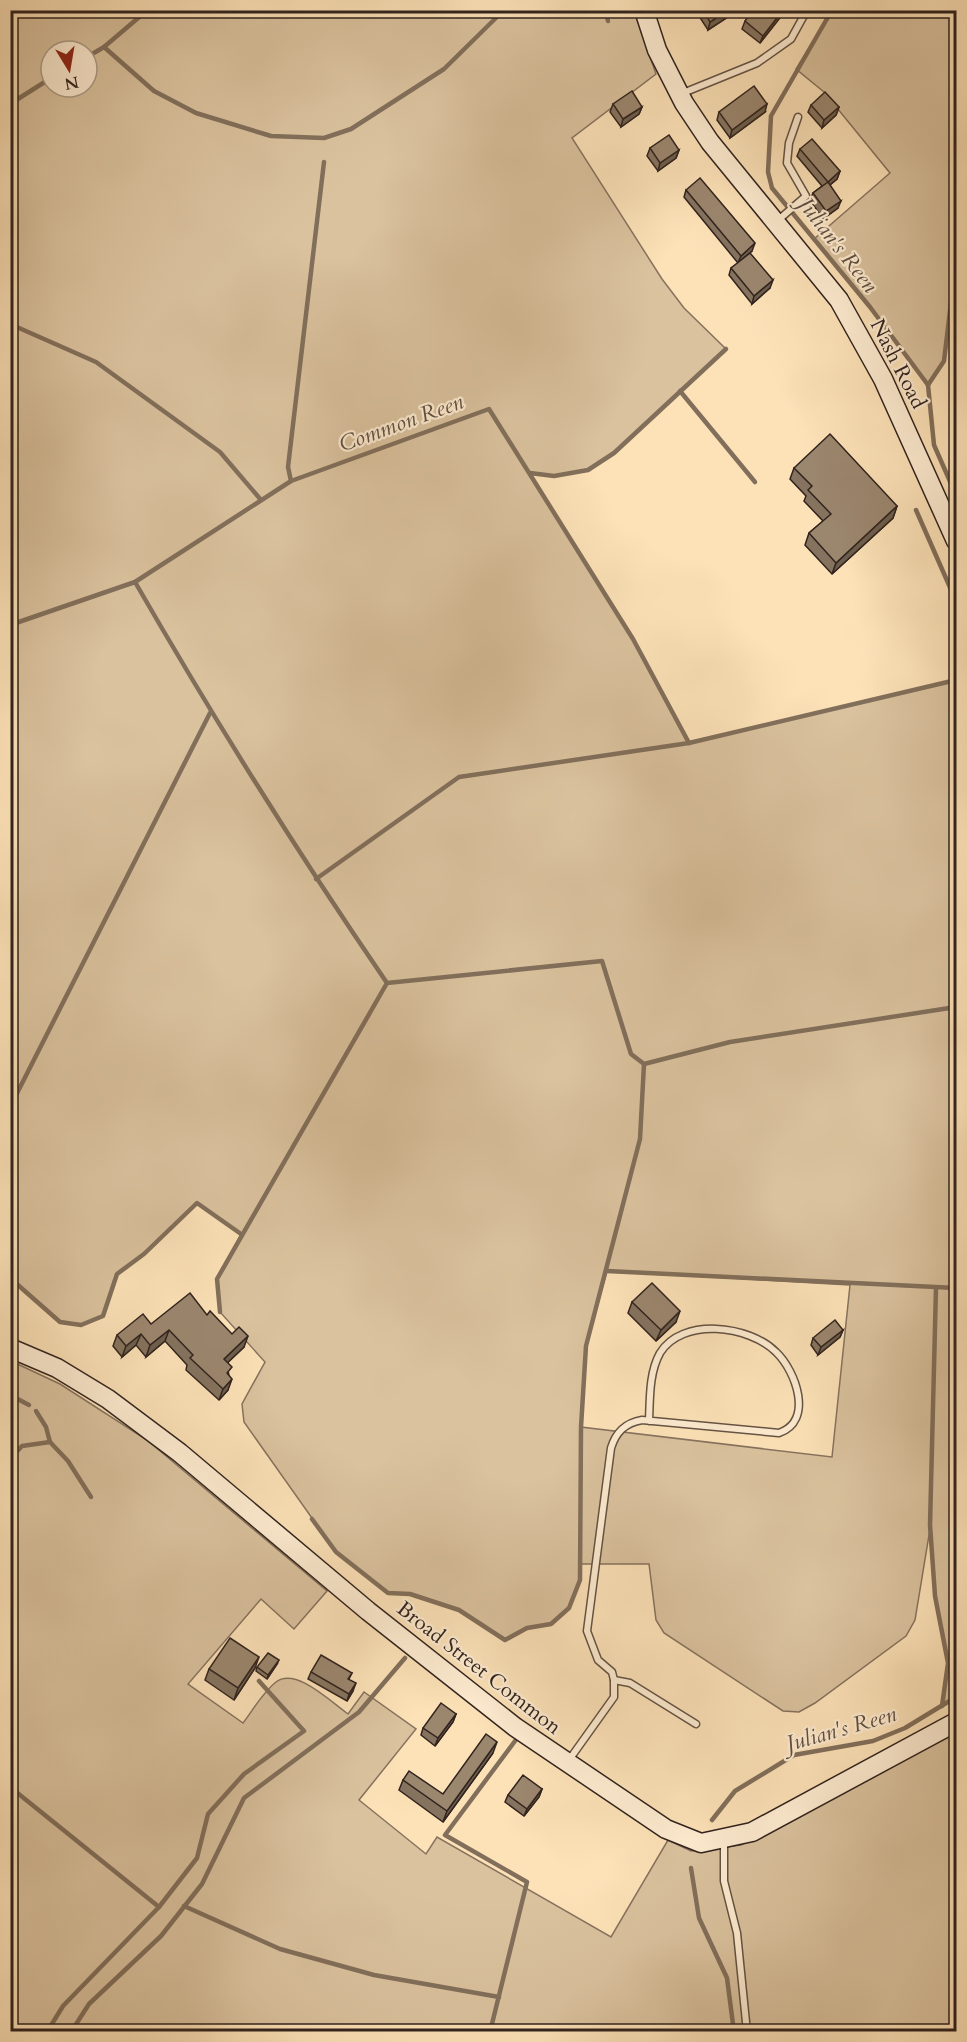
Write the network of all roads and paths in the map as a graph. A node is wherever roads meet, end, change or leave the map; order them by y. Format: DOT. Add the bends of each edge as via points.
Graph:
graph roads {
  1 [pos="644,10"];
  2 [pos="807,10"];
  3 [pos="680,94"];
  4 [pos="798,117"];
  5 [pos="780,219"];
  6 [pos="957,541"];
  7 [pos="10,1348"];
  8 [pos="649,1420"];
  9 [pos="615,1680"];
  10 [pos="957,1722"];
  11 [pos="696,1724"];
  12 [pos="567,1763"];
  13 [pos="724,1840"];
  14 [pos="747,2031"];
  1 -- 3 [label="street, Nash Road" via="657,50"];
  2 -- 3 [label="lane" via="791,39 757,63"];
  3 -- 5 [label="street, Nash Road" via="710,142"];
  4 -- 5 [label="lane" via="789,143 788,163 806,196"];
  5 -- 6 [label="street, Nash Road" via="839,300 883,379"];
  7 -- 12 [label="street, Broad Street Common" via="57,1368 108,1399 180,1453 443,1670"];
  8 -- 8 [label="lane" via="779,1433 795,1422 798,1396 776,1351 734,1332 699,1330 679,1336 660,1353 652,1376"];
  8 -- 9 [label="lane" via="622,1428 611,1448 587,1631 598,1660"];
  9 -- 11 [label="lane" via="630,1683"];
  9 -- 12 [label="lane" via="614,1697"];
  10 -- 13 [label="street, Broad Street Common" via="752,1832"];
  12 -- 13 [label="street, Broad Street Common" via="666,1829 702,1843"];
  13 -- 14 [label="lane" via="724,1881 737,1933"];
}
